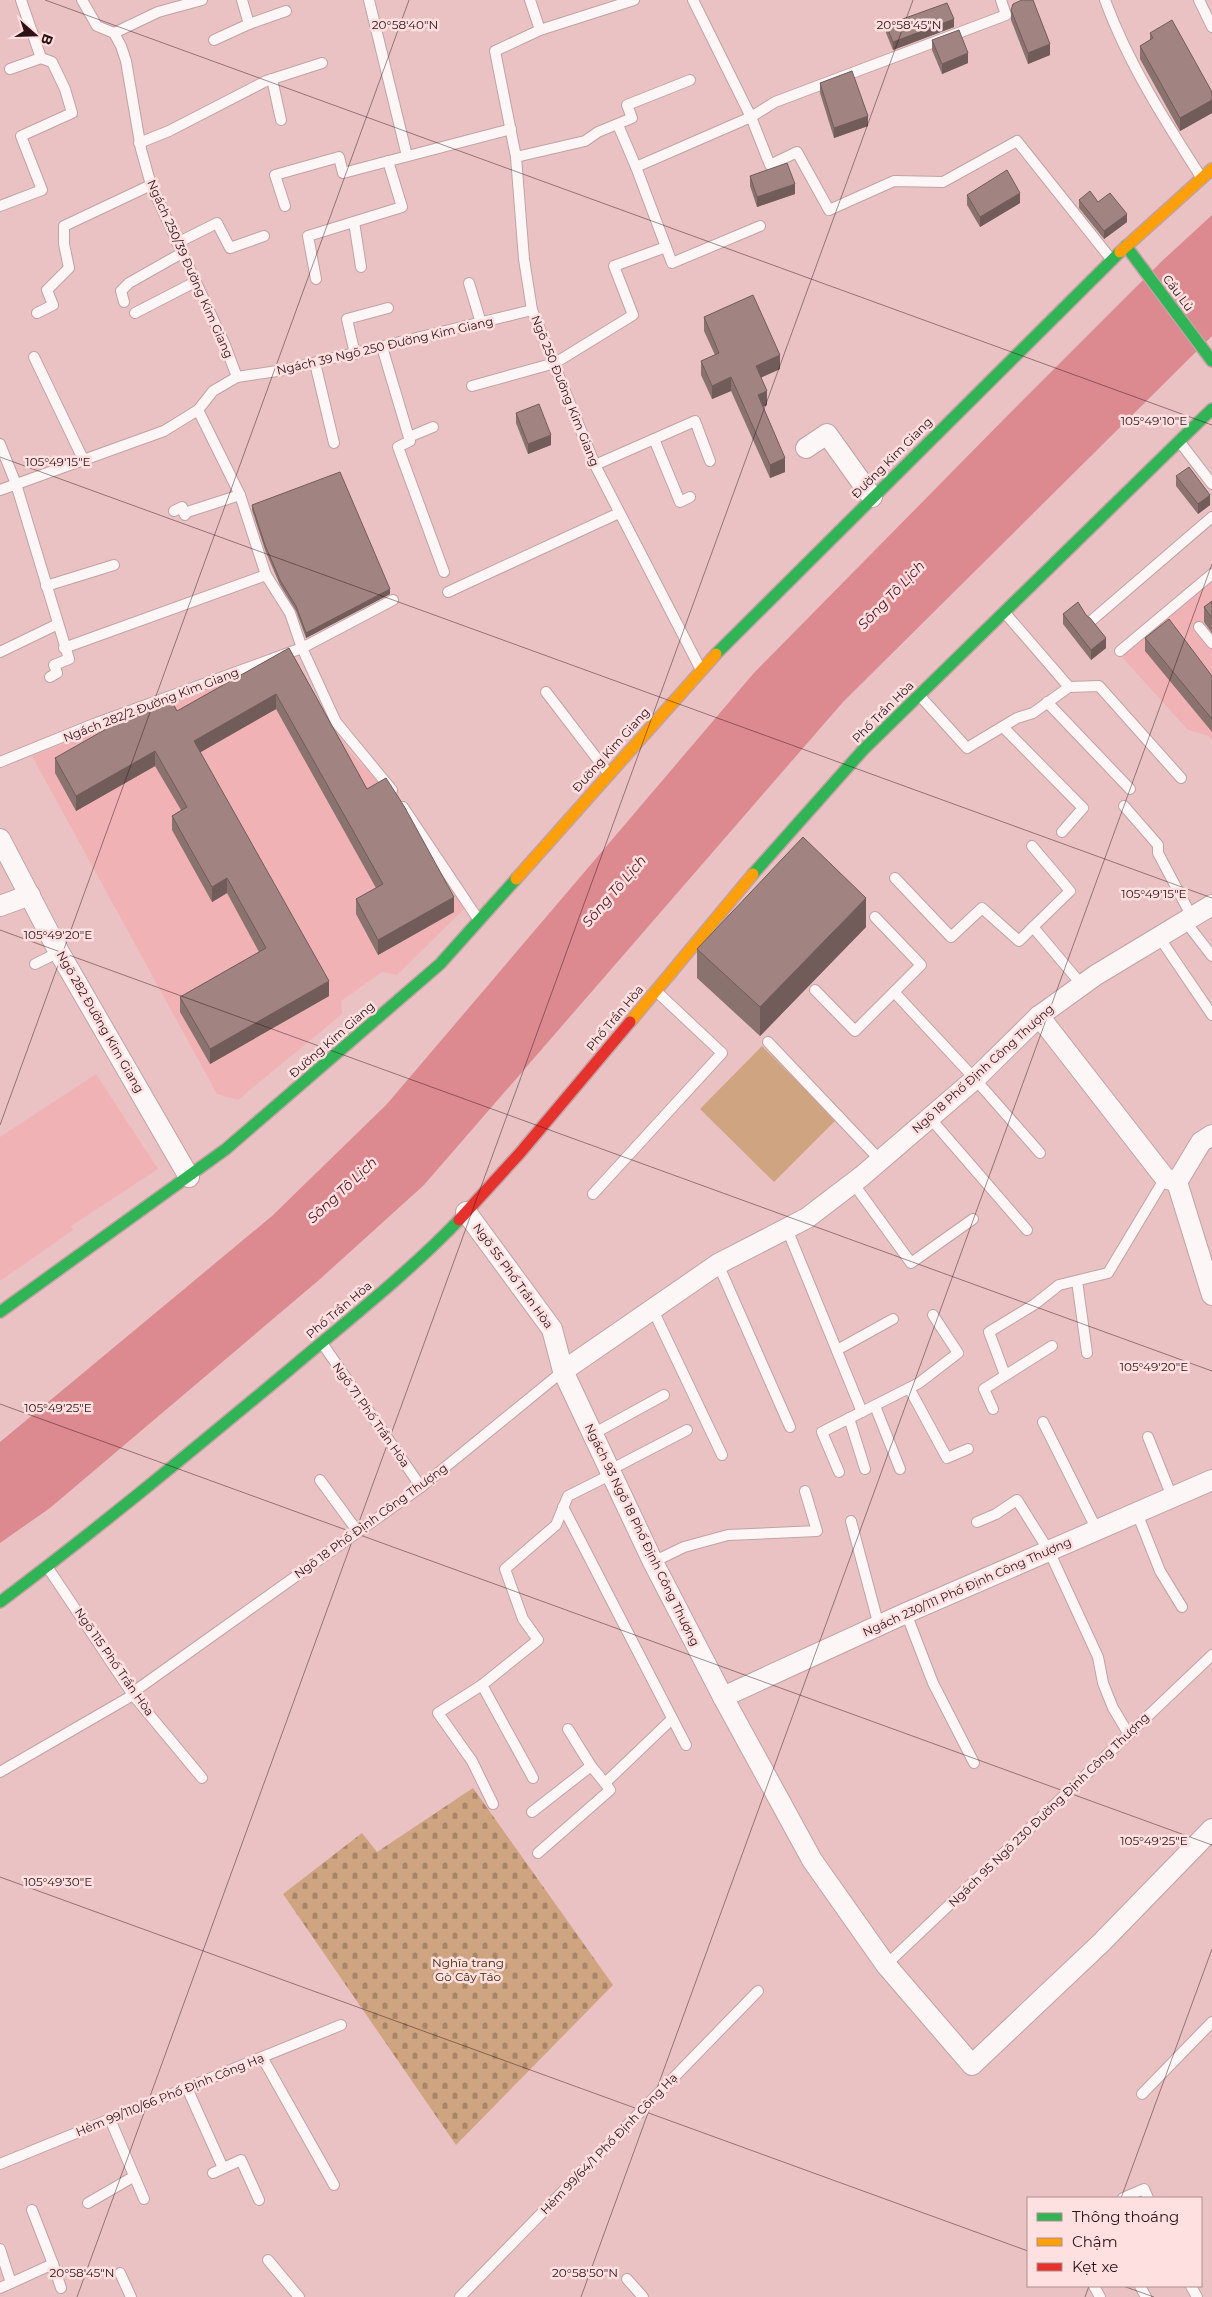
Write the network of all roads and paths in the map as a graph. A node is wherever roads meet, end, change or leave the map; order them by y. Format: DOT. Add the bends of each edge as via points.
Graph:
graph roads {
  1 [pos="21,0"];
  2 [pos="82,0"];
  3 [pos="202,0"];
  4 [pos="242,0"];
  5 [pos="369,0"];
  6 [pos="530,0"];
  7 [pos="634,0"];
  8 [pos="693,0"];
  9 [pos="1001,0"];
  10 [pos="1105,0"];
  11 [pos="1198,0"];
  12 [pos="286,11"];
  13 [pos="249,24"];
  14 [pos="1212,27"];
  15 [pos="540,30"];
  16 [pos="114,33"];
  17 [pos="214,40"];
  18 [pos="41,58"];
  19 [pos="322,63"];
  20 [pos="10,69"];
  21 [pos="272,79"];
  22 [pos="690,80"];
  23 [pos="751,117"];
  24 [pos="281,120"];
  25 [pos="618,124"];
  26 [pos="511,129"];
  27 [pos="139,142"];
  28 [pos="407,156"];
  29 [pos="516,157"];
  30 [pos="388,161"];
  31 [pos="636,168"];
  32 [pos="1212,169"];
  33 [pos="1202,178"];
  34 [pos="151,185"];
  35 [pos="0,206"];
  36 [pos="285,206"];
  37 [pos="354,222"];
  38 [pos="760,226"];
  39 [pos="264,236"];
  40 [pos="177,244"];
  41 [pos="1126,246"];
  42 [pos="666,247"];
  43 [pos="182,253"];
  44 [pos="1111,260"];
  45 [pos="361,267"];
  46 [pos="316,278"];
  47 [pos="195,282"];
  48 [pos="468,283"];
  49 [pos="124,302"];
  50 [pos="388,308"];
  51 [pos="532,310"];
  52 [pos="135,313"];
  53 [pos="37,314"];
  54 [pos="481,324"];
  55 [pos="382,347"];
  56 [pos="355,354"];
  57 [pos="34,357"];
  58 [pos="1212,361"];
  59 [pos="315,363"];
  60 [pos="554,363"];
  61 [pos="237,377"];
  62 [pos="472,386"];
  63 [pos="1212,409"];
  64 [pos="198,410"];
  65 [pos="433,428"];
  66 [pos="409,436"];
  67 [pos="654,440"];
  68 [pos="1179,441"];
  69 [pos="334,443"];
  70 [pos="0,444"];
  71 [pos="806,448"];
  72 [pos="83,459"];
  73 [pos="710,461"];
  74 [pos="595,465"];
  75 [pos="16,484"];
  76 [pos="1212,484"];
  77 [pos="0,490"];
  78 [pos="240,495"];
  79 [pos="690,497"];
  80 [pos="872,497"];
  81 [pos="619,513"];
  82 [pos="182,514"];
  83 [pos="1212,517"];
  84 [pos="114,565"];
  85 [pos="444,572"];
  86 [pos="1212,574"];
  87 [pos="266,575"];
  88 [pos="46,586"];
  89 [pos="448,592"];
  90 [pos="393,600"];
  91 [pos="1004,612"];
  92 [pos="1091,621"];
  93 [pos="58,624"];
  94 [pos="1199,627"];
  95 [pos="1212,643"];
  96 [pos="64,648"];
  97 [pos="302,648"];
  98 [pos="1120,651"];
  99 [pos="0,652"];
  100 [pos="701,669"];
  101 [pos="50,677"];
  102 [pos="1069,687"];
  103 [pos="546,692"];
  104 [pos="919,696"];
  105 [pos="1047,702"];
  106 [pos="1003,727"];
  107 [pos="0,762"];
  108 [pos="608,773"];
  109 [pos="1180,778"];
  110 [pos="1130,789"];
  111 [pos="1124,806"];
  112 [pos="1062,832"];
  113 [pos="0,839"];
  114 [pos="1032,846"];
  115 [pos="895,878"];
  116 [pos="30,895"];
  117 [pos="1212,905"];
  118 [pos="0,906"];
  119 [pos="875,918"];
  120 [pos="1188,919"];
  121 [pos="478,920"];
  122 [pos="1033,927"];
  123 [pos="1159,936"];
  124 [pos="59,952"];
  125 [pos="1212,956"];
  126 [pos="35,964"];
  127 [pos="1082,985"];
  128 [pos="815,990"];
  129 [pos="655,991"];
  130 [pos="894,992"];
  131 [pos="1212,1015"];
  132 [pos="1039,1016"];
  133 [pos="768,1042"];
  134 [pos="975,1079"];
  135 [pos="930,1118"];
  136 [pos="1212,1135"];
  137 [pos="1040,1153"];
  138 [pos="880,1160"];
  139 [pos="189,1177"];
  140 [pos="1171,1180"];
  141 [pos="853,1183"];
  142 [pos="593,1194"];
  143 [pos="466,1212"];
  144 [pos="973,1219"];
  145 [pos="787,1229"];
  146 [pos="1027,1230"];
  147 [pos="718,1264"];
  148 [pos="1077,1281"];
  149 [pos="1212,1295"];
  150 [pos="652,1308"];
  151 [pos="0,1312"];
  152 [pos="933,1315"];
  153 [pos="893,1319"];
  154 [pos="321,1342"];
  155 [pos="1052,1346"];
  156 [pos="837,1350"];
  157 [pos="1087,1353"];
  158 [pos="563,1371"];
  159 [pos="1006,1375"];
  160 [pos="909,1388"];
  161 [pos="664,1395"];
  162 [pos="874,1406"];
  163 [pos="993,1410"];
  164 [pos="862,1412"];
  165 [pos="849,1418"];
  166 [pos="1043,1422"];
  167 [pos="790,1427"];
  168 [pos="687,1430"];
  169 [pos="593,1434"];
  170 [pos="1148,1437"];
  171 [pos="968,1449"];
  172 [pos="722,1455"];
  173 [pos="865,1469"];
  174 [pos="900,1469"];
  175 [pos="611,1472"];
  176 [pos="839,1472"];
  177 [pos="320,1480"];
  178 [pos="1212,1480"];
  179 [pos="422,1487"];
  180 [pos="805,1492"];
  181 [pos="1172,1497"];
  182 [pos="563,1507"];
  183 [pos="1136,1512"];
  184 [pos="851,1521"];
  185 [pos="977,1522"];
  186 [pos="1097,1530"];
  187 [pos="358,1532"];
  188 [pos="1049,1551"];
  189 [pos="653,1562"];
  190 [pos="48,1567"];
  191 [pos="0,1602"];
  192 [pos="1182,1607"];
  193 [pos="906,1614"];
  194 [pos="879,1626"];
  195 [pos="1212,1654"];
  196 [pos="482,1685"];
  197 [pos="134,1695"];
  198 [pos="724,1697"];
  199 [pos="672,1719"];
  200 [pos="568,1729"];
  201 [pos="1128,1733"];
  202 [pos="686,1746"];
  203 [pos="974,1763"];
  204 [pos="590,1766"];
  205 [pos="0,1772"];
  206 [pos="202,1778"];
  207 [pos="533,1778"];
  208 [pos="605,1783"];
  209 [pos="493,1804"];
  210 [pos="532,1812"];
  211 [pos="1212,1829"];
  212 [pos="538,1853"];
  213 [pos="886,1965"];
  214 [pos="758,1991"];
  215 [pos="1212,2022"];
  216 [pos="341,2025"];
  217 [pos="262,2057"];
  218 [pos="187,2088"];
  219 [pos="1142,2094"];
  220 [pos="110,2119"];
  221 [pos="0,2164"];
  222 [pos="223,2168"];
  223 [pos="213,2173"];
  224 [pos="133,2177"];
  225 [pos="334,2185"];
  226 [pos="1125,2197"];
  227 [pos="1148,2197"];
  228 [pos="144,2199"];
  229 [pos="258,2200"];
  230 [pos="88,2204"];
  231 [pos="32,2210"];
  232 [pos="0,2248"];
  233 [pos="268,2260"];
  234 [pos="53,2264"];
  235 [pos="120,2274"];
  236 [pos="627,2279"];
  237 [pos="11,2283"];
  238 [pos="0,2288"];
  239 [pos="61,2288"];
  240 [pos="131,2297"];
  241 [pos="298,2297"];
  242 [pos="460,2297"];
  243 [pos="643,2297"];
  1 -- 18 [label="lane"];
  2 -- 16 [label="lane" via="97,26"];
  3 -- 16 [label="lane" via="158,12"];
  4 -- 13 [label="lane"];
  5 -- 28 [label="lane"];
  6 -- 15 [label="lane"];
  7 -- 15 [label="lane"];
  8 -- 23 [label="lane"];
  9 -- 23 [label="lane" via="1006,15 776,102"];
  10 -- 33 [label="lane" via="1112,20 1152,96"];
  11 -- 14 [label="lane"];
  12 -- 13 [label="lane"];
  13 -- 17 [label="lane"];
  15 -- 26 [label="lane, Ngõ 250 Đường Kim Giang" via="495,51"];
  16 -- 27 [label="lane, Ngách 250/39 Đường Kim Giang" via="126,60"];
  18 -- 20 [label="lane"];
  18 -- 35 [label="lane" via="52,62 72,113 21,136 42,190"];
  19 -- 21 [label="lane"];
  21 -- 24 [label="lane"];
  21 -- 27 [label="lane" via="169,131"];
  22 -- 25 [label="lane" via="627,105 632,118"];
  23 -- 31 [label="lane"];
  23 -- 44 [label="lane" via="770,165 797,152 829,210 894,181 943,182 1018,141"];
  25 -- 29 [label="lane" via="598,132 585,142"];
  25 -- 31 [label="lane"];
  26 -- 28 [label="lane"];
  26 -- 29 [label="lane, Ngõ 250 Đường Kim Giang"];
  27 -- 34 [label="lane, Ngách 250/39 Đường Kim Giang"];
  28 -- 30 [label="lane"];
  29 -- 51 [label="lane, Ngõ 250 Đường Kim Giang" via="524,259"];
  30 -- 36 [label="lane" via="343,173 339,157 275,175"];
  30 -- 37 [label="lane" via="402,207"];
  31 -- 42 [label="lane"];
  32 -- 33 [label="main road, Đường Kim Giang"];
  33 -- 41 [label="main road, Đường Kim Giang"];
  34 -- 40 [label="lane, Ngách 250/39 Đường Kim Giang"];
  34 -- 53 [label="lane" via="64,226 69,268 47,290 53,305"];
  37 -- 45 [label="lane"];
  37 -- 46 [label="lane" via="308,236"];
  38 -- 42 [label="lane" via="672,263"];
  39 -- 40 [label="lane" via="230,248 217,223"];
  40 -- 43 [label="lane, Ngách 250/39 Đường Kim Giang"];
  41 -- 44 [label="main road, Đường Kim Giang"];
  41 -- 58 [label="main road, Cầu Lủ"];
  42 -- 60 [label="lane" via="614,266 633,315"];
  43 -- 47 [label="lane, Ngách 250/39 Đường Kim Giang"];
  43 -- 49 [label="lane" via="129,283 121,291"];
  44 -- 80 [label="main road, Đường Kim Giang"];
  47 -- 52 [label="lane"];
  47 -- 61 [label="lane, Ngách 250/39 Đường Kim Giang"];
  48 -- 54 [label="lane"];
  50 -- 56 [label="lane" via="347,319"];
  51 -- 54 [label="lane, Ngách 39 Ngõ 250 Đường Kim Giang"];
  51 -- 60 [label="lane, Ngõ 250 Đường Kim Giang"];
  54 -- 55 [label="lane, Ngách 39 Ngõ 250 Đường Kim Giang"];
  55 -- 56 [label="lane, Ngách 39 Ngõ 250 Đường Kim Giang"];
  55 -- 66 [label="lane"];
  56 -- 59 [label="lane, Ngách 39 Ngõ 250 Đường Kim Giang"];
  57 -- 72 [label="lane"];
  59 -- 61 [label="lane, Ngách 39 Ngõ 250 Đường Kim Giang"];
  59 -- 69 [label="lane"];
  60 -- 62 [label="lane"];
  60 -- 74 [label="lane, Ngõ 250 Đường Kim Giang"];
  61 -- 64 [label="lane" via="213,392"];
  63 -- 68 [label="main road, Phố Trần Hòa"];
  64 -- 72 [label="lane" via="164,431"];
  64 -- 78 [label="lane"];
  65 -- 66 [label="lane"];
  66 -- 85 [label="lane" via="410,441 398,447"];
  67 -- 73 [label="lane" via="695,421"];
  67 -- 74 [label="lane"];
  67 -- 79 [label="lane" via="680,502"];
  68 -- 76 [label="lane"];
  68 -- 91 [label="main road, Phố Trần Hòa"];
  70 -- 75 [label="lane"];
  71 -- 80 [label="street" via="827,434"];
  72 -- 75 [label="lane"];
  74 -- 81 [label="lane, Ngõ 250 Đường Kim Giang"];
  75 -- 77 [label="lane"];
  75 -- 88 [label="lane"];
  78 -- 82 [label="lane"];
  78 -- 87 [label="lane"];
  80 -- 100 [label="main road, Đường Kim Giang"];
  81 -- 89 [label="lane"];
  81 -- 100 [label="lane, Ngõ 250 Đường Kim Giang"];
  83 -- 92 [label="lane"];
  84 -- 88 [label="lane"];
  86 -- 98 [label="lane"];
  87 -- 96 [label="lane"];
  87 -- 97 [label="lane" via="290,613"];
  88 -- 93 [label="lane"];
  90 -- 97 [label="lane, Ngách 282/2 Đường Kim Giang"];
  91 -- 102 [label="lane"];
  91 -- 104 [label="main road, Phố Trần Hòa"];
  93 -- 96 [label="lane"];
  93 -- 99 [label="lane"];
  94 -- 95 [label="lane"];
  96 -- 101 [label="lane" via="69,659 54,666 57,674"];
  97 -- 107 [label="lane, Ngách 282/2 Đường Kim Giang"];
  97 -- 121 [label="lane" via="336,722 385,780"];
  100 -- 108 [label="main road, Đường Kim Giang"];
  102 -- 105 [label="lane"];
  102 -- 109 [label="lane" via="1099,686"];
  103 -- 108 [label="lane"];
  104 -- 106 [label="lane" via="967,748"];
  104 -- 129 [label="main road, Phố Trần Hòa" via="813,804"];
  105 -- 106 [label="lane"];
  105 -- 110 [label="lane"];
  106 -- 112 [label="lane" via="1083,808"];
  108 -- 121 [label="main road, Đường Kim Giang"];
  111 -- 120 [label="lane" via="1158,845 1158,853"];
  113 -- 116 [label="street, Ngõ 282 Đường Kim Giang"];
  114 -- 122 [label="lane" via="1070,891"];
  115 -- 122 [label="lane" via="951,937 982,908 1019,941"];
  116 -- 118 [label="street"];
  116 -- 124 [label="street, Ngõ 282 Đường Kim Giang"];
  117 -- 120 [label="street, Ngõ 18 Phố Định Công Thượng"];
  119 -- 130 [label="lane" via="921,965"];
  120 -- 123 [label="street, Ngõ 18 Phố Định Công Thượng"];
  120 -- 125 [label="lane"];
  121 -- 139 [label="main road, Đường Kim Giang" via="440,964 226,1149"];
  122 -- 127 [label="lane"];
  123 -- 127 [label="street, Ngõ 18 Phố Định Công Thượng"];
  123 -- 131 [label="lane"];
  124 -- 126 [label="lane"];
  124 -- 139 [label="street, Ngõ 282 Đường Kim Giang"];
  127 -- 132 [label="street, Ngõ 18 Phố Định Công Thượng"];
  128 -- 130 [label="lane" via="856,1031"];
  129 -- 142 [label="lane" via="722,1053"];
  129 -- 143 [label="main road, Phố Trần Hòa" via="533,1138"];
  130 -- 134 [label="lane"];
  132 -- 134 [label="street, Ngõ 18 Phố Định Công Thượng"];
  132 -- 140 [label="street"];
  133 -- 138 [label="lane"];
  134 -- 135 [label="street, Ngõ 18 Phố Định Công Thượng"];
  134 -- 137 [label="lane"];
  135 -- 138 [label="street, Ngõ 18 Phố Định Công Thượng"];
  135 -- 146 [label="lane"];
  136 -- 140 [label="street" via="1201,1142"];
  138 -- 141 [label="street, Ngõ 18 Phố Định Công Thượng"];
  139 -- 151 [label="main road, Đường Kim Giang"];
  140 -- 148 [label="lane" via="1108,1273"];
  140 -- 149 [label="street"];
  141 -- 144 [label="lane" via="911,1263"];
  141 -- 145 [label="street, Ngõ 18 Phố Định Công Thượng"];
  143 -- 154 [label="main road, Phố Trần Hòa" via="369,1303"];
  143 -- 158 [label="street, Ngõ 55 Phố Trần Hòa" via="552,1329"];
  145 -- 147 [label="street, Ngõ 18 Phố Định Công Thượng"];
  145 -- 156 [label="lane"];
  147 -- 150 [label="street, Ngõ 18 Phố Định Công Thượng"];
  147 -- 167 [label="lane"];
  148 -- 157 [label="lane"];
  148 -- 159 [label="lane" via="1059,1285 989,1332"];
  150 -- 158 [label="street, Ngõ 18 Phố Định Công Thượng"];
  150 -- 172 [label="lane"];
  152 -- 160 [label="lane" via="958,1353"];
  153 -- 156 [label="lane"];
  154 -- 179 [label="lane, Ngõ 71 Phố Trần Hòa"];
  154 -- 190 [label="main road, Phố Trần Hòa" via="182,1460"];
  155 -- 159 [label="lane"];
  156 -- 164 [label="lane"];
  158 -- 169 [label="street, Ngách 93 Ngõ 18 Phố Định Công Thượng"];
  158 -- 179 [label="lane, Ngõ 18 Phố Định Công Thượng"];
  159 -- 163 [label="lane" via="984,1389"];
  160 -- 162 [label="lane"];
  160 -- 171 [label="lane" via="947,1458"];
  161 -- 169 [label="lane"];
  162 -- 164 [label="lane"];
  162 -- 174 [label="lane"];
  164 -- 165 [label="lane"];
  165 -- 173 [label="lane"];
  165 -- 176 [label="lane" via="822,1432"];
  166 -- 186 [label="lane"];
  168 -- 175 [label="lane"];
  169 -- 175 [label="street, Ngách 93 Ngõ 18 Phố Định Công Thượng"];
  170 -- 181 [label="lane"];
  175 -- 182 [label="lane" via="568,1496"];
  175 -- 189 [label="street, Ngách 93 Ngõ 18 Phố Định Công Thượng"];
  177 -- 187 [label="lane"];
  178 -- 181 [label="street, Ngách 230/111 Phố Định Công Thượng"];
  179 -- 187 [label="lane, Ngõ 18 Phố Định Công Thượng"];
  180 -- 189 [label="lane" via="817,1531 728,1535 684,1547"];
  181 -- 183 [label="street, Ngách 230/111 Phố Định Công Thượng"];
  182 -- 196 [label="lane" via="556,1525 505,1569 523,1619 538,1640"];
  182 -- 199 [label="lane"];
  183 -- 186 [label="street, Ngách 230/111 Phố Định Công Thượng"];
  183 -- 192 [label="lane" via="1160,1571"];
  184 -- 194 [label="lane"];
  185 -- 188 [label="lane" via="1017,1500"];
  186 -- 188 [label="street, Ngách 230/111 Phố Định Công Thượng"];
  187 -- 197 [label="lane, Ngõ 18 Phố Định Công Thượng" via="139,1688"];
  188 -- 193 [label="street, Ngách 230/111 Phố Định Công Thượng"];
  188 -- 201 [label="lane" via="1098,1658 1113,1708"];
  189 -- 198 [label="street, Ngách 93 Ngõ 18 Phố Định Công Thượng"];
  190 -- 191 [label="main road, Phố Trần Hòa"];
  190 -- 197 [label="lane, Ngõ 115 Phố Trần Hòa"];
  193 -- 194 [label="street, Ngách 230/111 Phố Định Công Thượng"];
  193 -- 203 [label="lane" via="933,1683"];
  194 -- 198 [label="street, Ngách 230/111 Phố Định Công Thượng"];
  195 -- 201 [label="lane, Ngách 95 Ngõ 230 Đường Định Công Thượng"];
  196 -- 207 [label="lane"];
  196 -- 209 [label="lane" via="438,1713 472,1761"];
  197 -- 205 [label="lane, Ngõ 18 Phố Định Công Thượng"];
  197 -- 206 [label="lane, Ngõ 115 Phố Trần Hòa"];
  198 -- 213 [label="street, Ngách 93 Ngõ 18 Phố Định Công Thượng" via="812,1860"];
  199 -- 202 [label="lane"];
  199 -- 208 [label="lane"];
  200 -- 204 [label="lane"];
  201 -- 213 [label="lane, Ngách 95 Ngõ 230 Đường Định Công Thượng"];
  204 -- 208 [label="lane"];
  204 -- 210 [label="lane"];
  208 -- 212 [label="lane" via="610,1790"];
  211 -- 213 [label="street, Ngách 93 Ngõ 18 Phố Định Công Thượng" via="1101,1943 972,2064"];
  214 -- 242 [label="lane, Hẻm 99/64/1 Phố Định Công Hạ"];
  215 -- 219 [label="lane"];
  216 -- 217 [label="lane, Hẻm 99/110/66 Phố Định Công Hạ"];
  217 -- 218 [label="lane, Hẻm 99/110/66 Phố Định Công Hạ"];
  217 -- 225 [label="lane"];
  218 -- 220 [label="lane, Hẻm 99/110/66 Phố Định Công Hạ"];
  218 -- 222 [label="lane"];
  220 -- 221 [label="lane, Hẻm 99/110/66 Phố Định Công Hạ"];
  220 -- 224 [label="lane"];
  222 -- 223 [label="lane"];
  222 -- 229 [label="lane" via="242,2160"];
  224 -- 228 [label="lane"];
  224 -- 230 [label="lane"];
  226 -- 227 [label="lane" via="1144,2189"];
  231 -- 234 [label="lane"];
  232 -- 237 [label="lane"];
  233 -- 241 [label="lane"];
  234 -- 237 [label="lane"];
  234 -- 239 [label="lane"];
  235 -- 240 [label="lane"];
  236 -- 243 [label="lane"];
  237 -- 238 [label="lane"];
}
